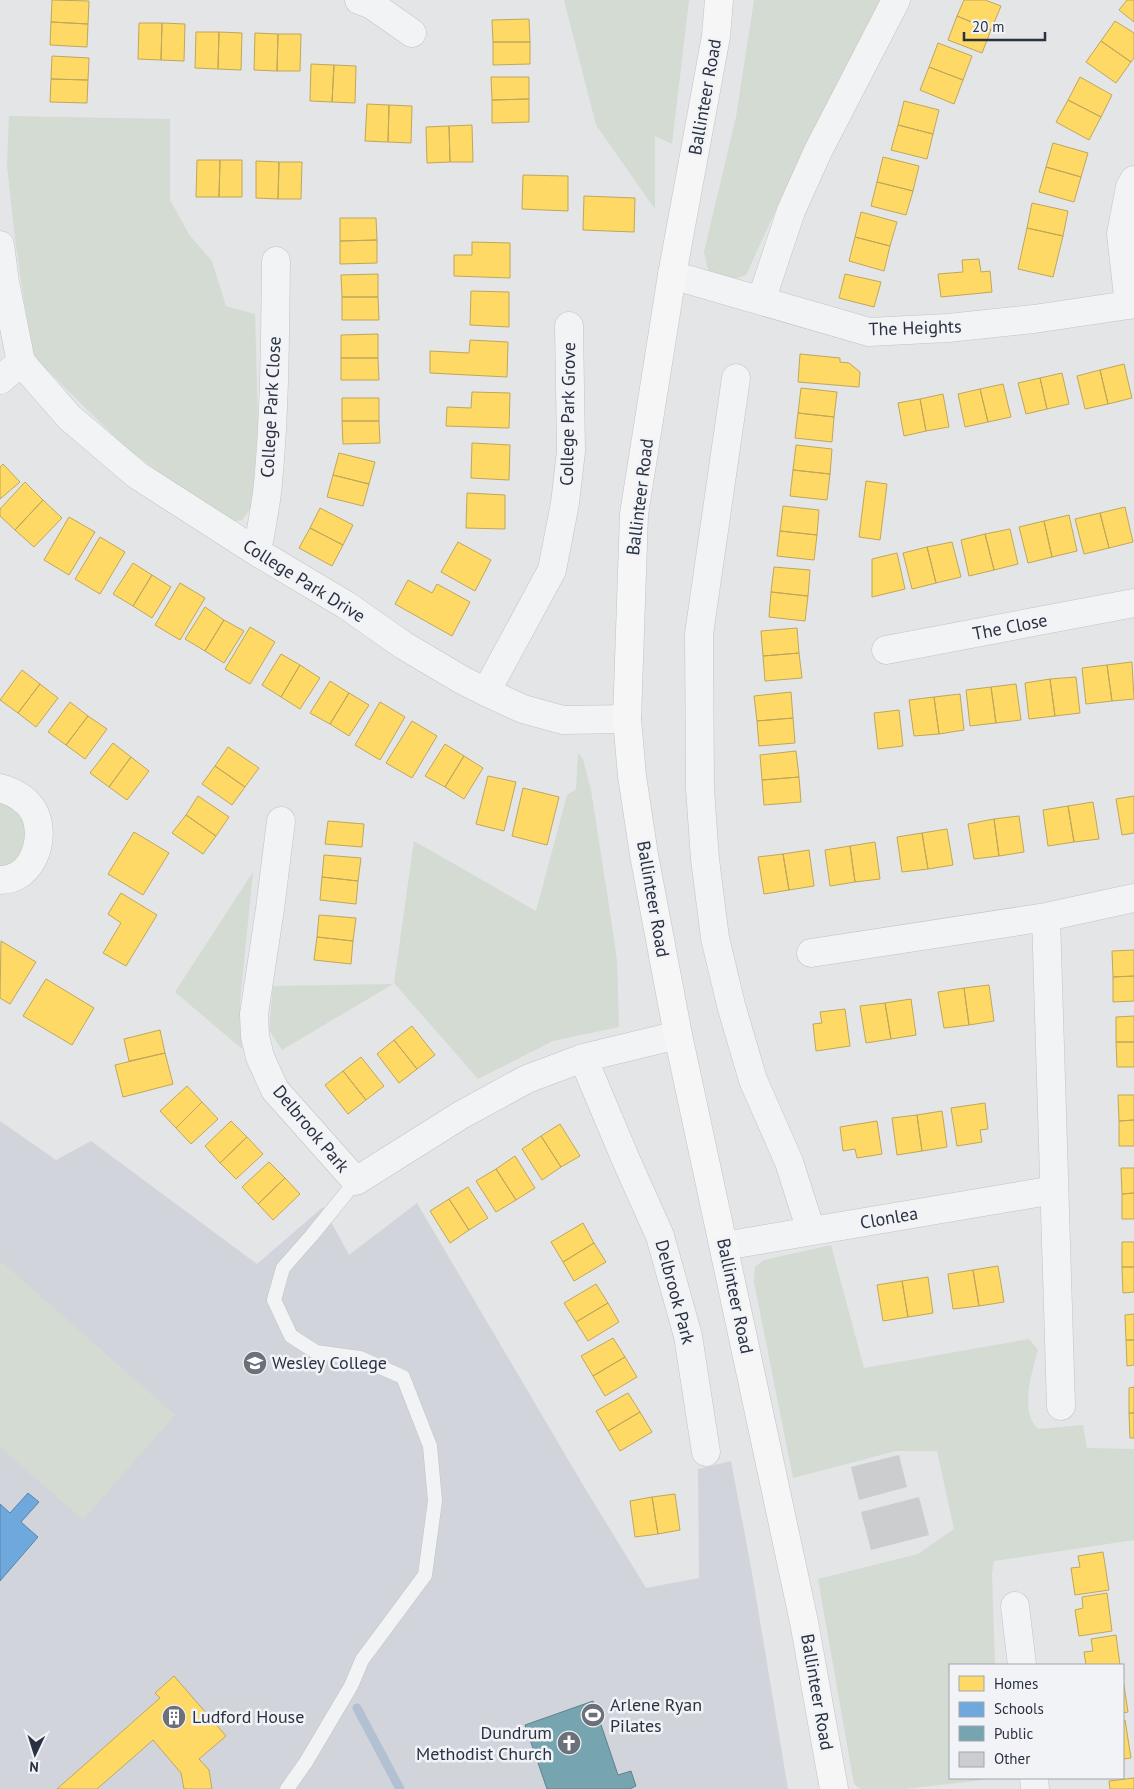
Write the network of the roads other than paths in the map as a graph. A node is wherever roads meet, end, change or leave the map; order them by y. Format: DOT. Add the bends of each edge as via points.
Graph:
graph roads {
  1 [pos="359,0"];
  2 [pos="719,0"];
  3 [pos="896,0"];
  4 [pos="412,33"];
  5 [pos="1134,180"];
  6 [pos="0,245"];
  7 [pos="276,261"];
  8 [pos="672,275"];
  9 [pos="761,301"];
  10 [pos="1132,305"];
  11 [pos="569,326"];
  12 [pos="21,362"];
  13 [pos="736,378"];
  14 [pos="0,380"];
  15 [pos="257,552"];
  16 [pos="1134,603"];
  17 [pos="886,650"];
  18 [pos="486,692"];
  19 [pos="627,719"];
  20 [pos="0,788"];
  21 [pos="281,821"];
  22 [pos="0,880"];
  23 [pos="1134,898"];
  24 [pos="1046,916"];
  25 [pos="811,953"];
  26 [pos="678,1034"];
  27 [pos="582,1058"];
  28 [pos="356,1181"];
  29 [pos="1054,1190"];
  30 [pos="811,1231"];
  31 [pos="724,1246"];
  32 [pos="1062,1406"];
  33 [pos="706,1452"];
  34 [pos="1015,1606"];
  35 [pos="1022,1664"];
  36 [pos="287,1789"];
  37 [pos="834,1789"];
  1 -- 4 [label="street" via="372,5"];
  2 -- 8 [label="main road, Ballinteer Road" via="714,45"];
  3 -- 9 [label="street" via="818,151 791,211"];
  5 -- 10 [label="street" via="1121,234"];
  6 -- 12 [label="street, College Park Drive"];
  7 -- 15 [label="street, College Park Close" via="268,485"];
  8 -- 9 [label="street, The Heights"];
  8 -- 19 [label="main road, Ballinteer Road" via="634,514"];
  9 -- 10 [label="street, The Heights" via="869,332 948,328"];
  11 -- 18 [label="street, College Park Grove" via="571,451 552,570"];
  12 -- 14 [label="street"];
  12 -- 15 [label="street, College Park Drive" via="69,417 137,475"];
  13 -- 30 [label="street" via="699,634 700,788 705,859 715,938 730,1005 753,1080 789,1162"];
  15 -- 18 [label="street, College Park Drive" via="346,605 403,645"];
  16 -- 17 [label="street, The Close"];
  18 -- 19 [label="street, College Park Drive" via="523,710 563,720"];
  19 -- 26 [label="main road, Ballinteer Road" via="644,855"];
  20 -- 22 [label="street" via="23,799 34,811 39,826 38,849 30,863 20,873"];
  21 -- 28 [label="street, Delbrook Park" via="254,1014 255,1036 275,1090"];
  23 -- 24 [label="street"];
  24 -- 25 [label="street"];
  24 -- 29 [label="street"];
  26 -- 27 [label="street, Delbrook Park"];
  26 -- 31 [label="main road, Ballinteer Road"];
  27 -- 28 [label="street, Delbrook Park" via="527,1079"];
  27 -- 33 [label="street, Delbrook Park" via="660,1236 688,1336"];
  28 -- 36 [label="lane" via="283,1268 274,1300 291,1336 316,1352 360,1358 403,1377 430,1446 435,1501 425,1575 362,1660 306,1762"];
  29 -- 30 [label="street, Clonlea"];
  29 -- 32 [label="street"];
  30 -- 31 [label="street, Clonlea"];
  31 -- 37 [label="main road, Ballinteer Road" via="804,1622"];
  34 -- 35 [label="street"];
}
